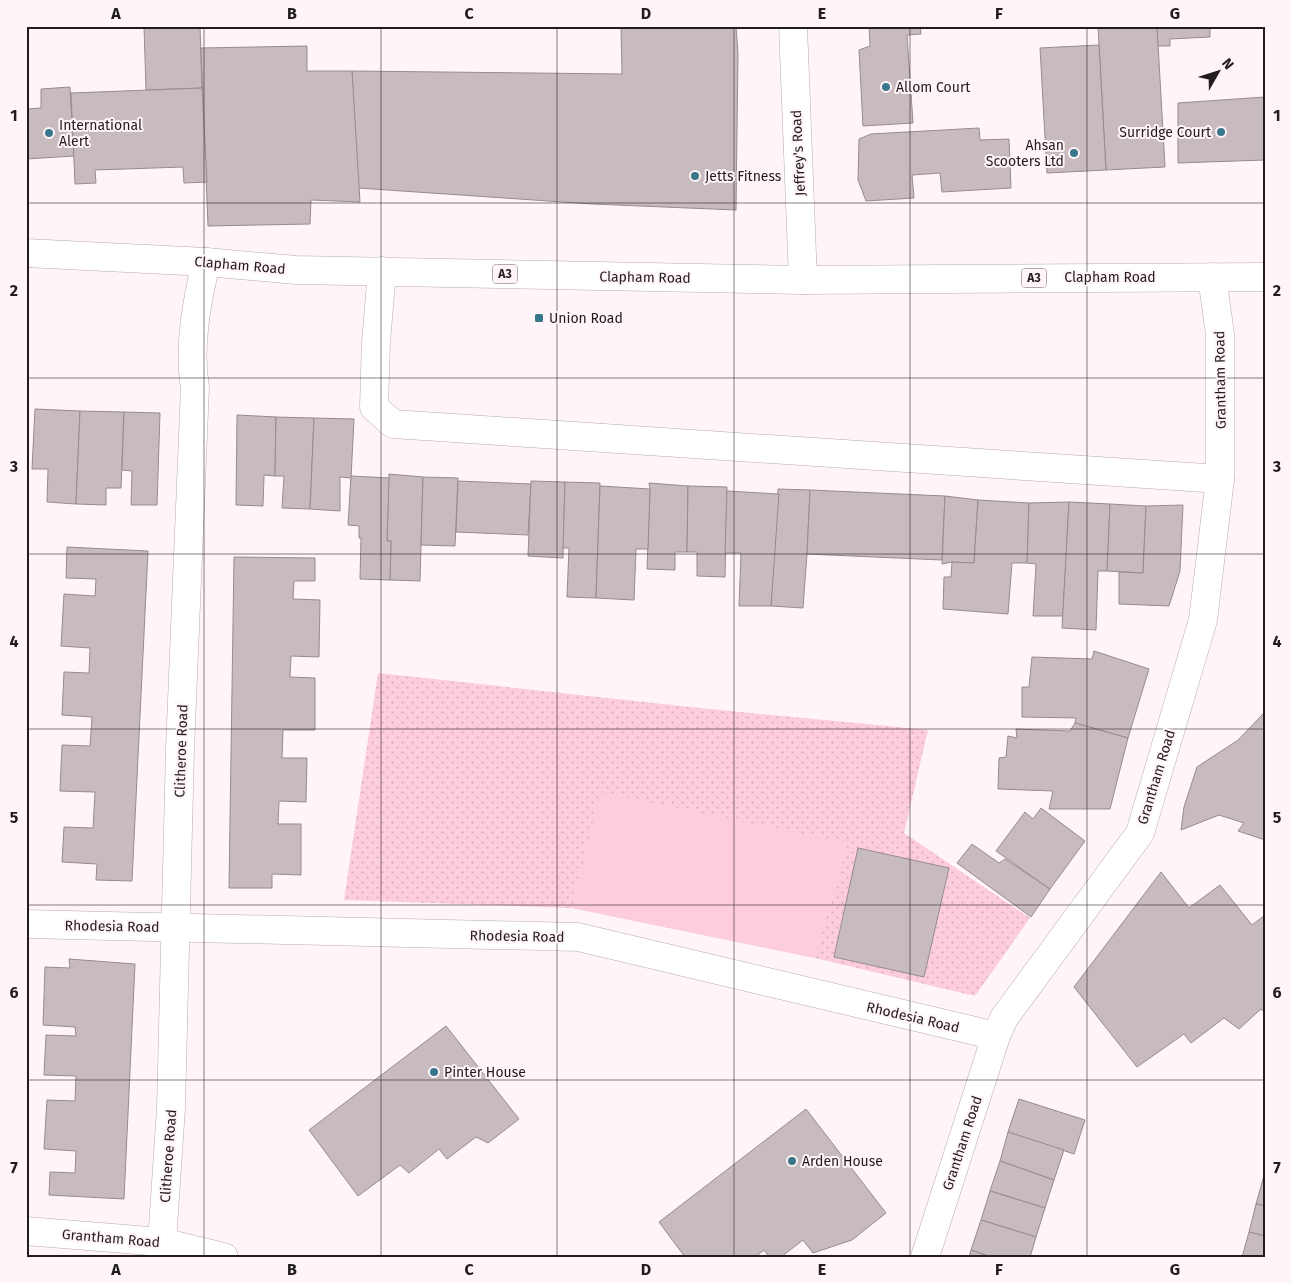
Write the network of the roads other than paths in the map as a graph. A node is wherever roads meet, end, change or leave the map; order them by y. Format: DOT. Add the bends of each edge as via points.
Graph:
graph roads {
  1 [pos="793,26"];
  2 [pos="26,253"];
  3 [pos="206,262"];
  4 [pos="382,271"];
  5 [pos="1212,277"];
  6 [pos="1265,277"];
  7 [pos="803,280"];
  8 [pos="1220,479"];
  9 [pos="26,924"];
  10 [pos="176,928"];
  11 [pos="996,1036"];
  12 [pos="26,1231"];
  13 [pos="162,1242"];
  14 [pos="224,1257"];
  15 [pos="925,1257"];
  1 -- 7 [label="main road, Jeffrey's Road"];
  2 -- 3 [label="main road, Clapham Road / A3"];
  3 -- 4 [label="main road, Clapham Road / A3" via="296,270"];
  3 -- 10 [label="main road, Clitheroe Road" via="197,302 193,362 195,387"];
  4 -- 7 [label="main road, Clapham Road / A3"];
  4 -- 8 [label="main road" via="374,407 393,424"];
  5 -- 6 [label="main road, Clapham Road / A3"];
  5 -- 7 [label="main road, Clapham Road / A3"];
  5 -- 8 [label="main road, Grantham Road" via="1220,334"];
  8 -- 11 [label="main road, Grantham Road" via="1203,620 1140,833 1004,1018"];
  9 -- 10 [label="main road, Rhodesia Road"];
  10 -- 11 [label="main road, Rhodesia Road" via="578,937"];
  10 -- 13 [label="main road, Clitheroe Road" via="171,1108"];
  11 -- 15 [label="main road, Grantham Road"];
  12 -- 13 [label="main road, Grantham Road"];
  13 -- 14 [label="main road, Grantham Road"];
}
